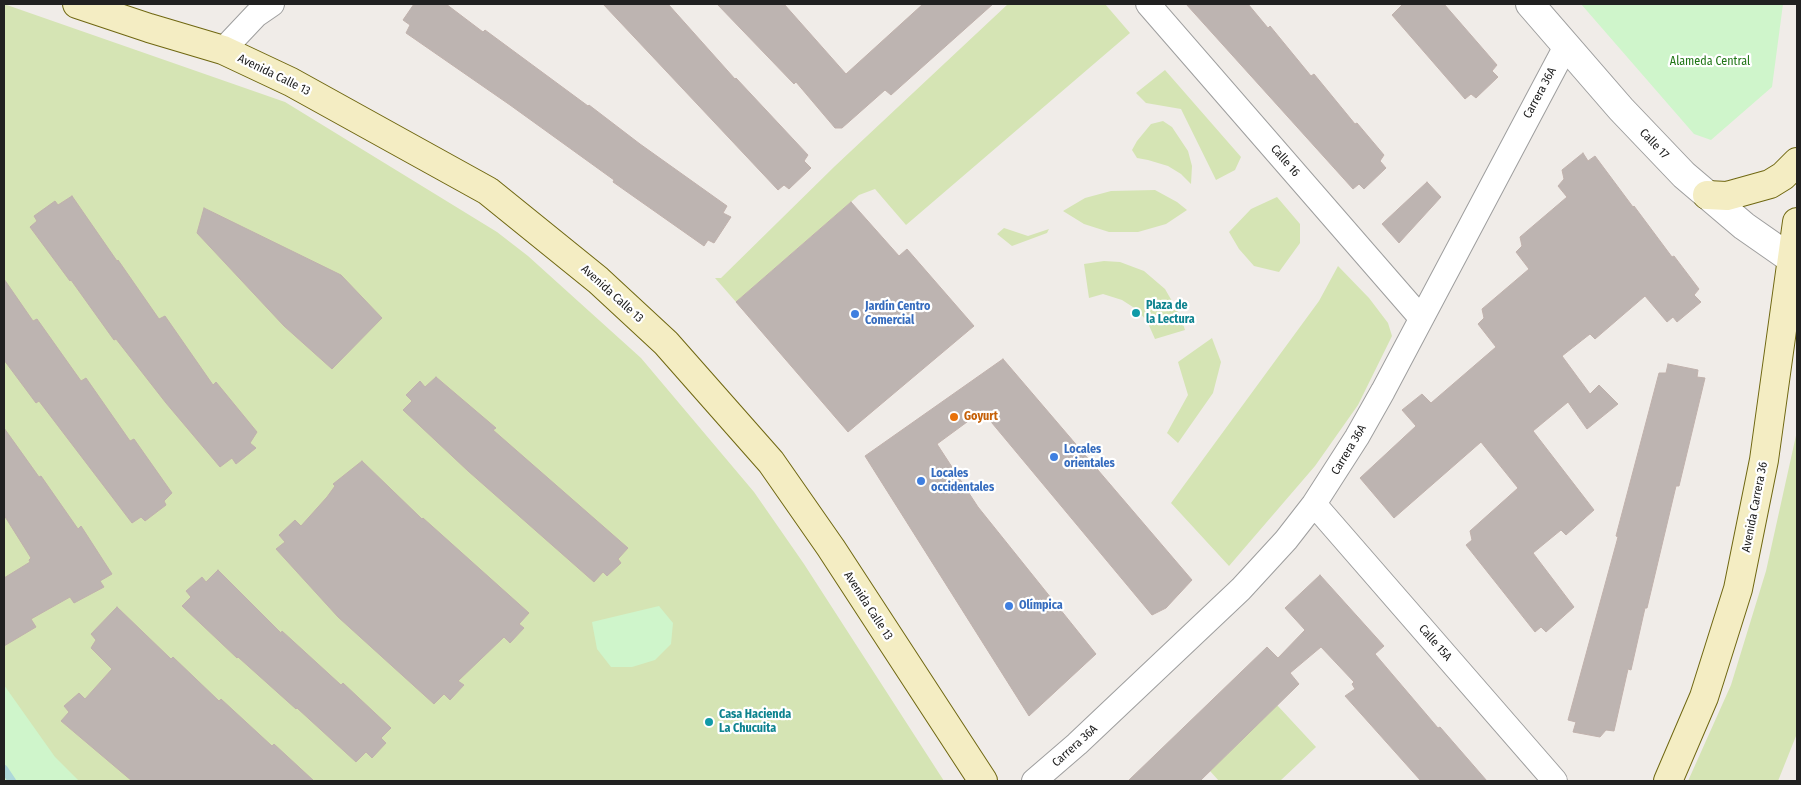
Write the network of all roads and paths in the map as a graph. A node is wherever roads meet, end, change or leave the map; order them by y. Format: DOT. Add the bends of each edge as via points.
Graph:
graph roads {
  1 [pos="77,4"];
  2 [pos="272,4"];
  3 [pos="1148,4"];
  4 [pos="1530,4"];
  5 [pos="1566,46"];
  6 [pos="223,50"];
  7 [pos="1797,162"];
  8 [pos="1707,195"];
  9 [pos="1797,222"];
  10 [pos="1794,261"];
  11 [pos="1422,318"];
  12 [pos="1314,504"];
  13 [pos="983,781"];
  14 [pos="1034,781"];
  15 [pos="1555,781"];
  16 [pos="1668,781"];
  1 -- 6 [label="main road, Avenida Calle 13"];
  2 -- 6 [label="street" via="256,15"];
  3 -- 11 [label="street, Calle 16"];
  4 -- 5 [label="street, Calle 17"];
  5 -- 8 [label="street, Calle 17" via="1652,142"];
  5 -- 11 [label="street, Carrera 36A"];
  6 -- 13 [label="main road, Avenida Calle 13" via="291,82 488,191 598,280 666,343 765,456 796,498"];
  7 -- 8 [label="main road" via="1784,176 1770,184 1727,196"];
  8 -- 10 [label="street, Calle 17"];
  9 -- 10 [label="main road, Avenida Carrera 36"];
  10 -- 16 [label="main road, Avenida Carrera 36" via="1764,460 1738,589 1704,697"];
  11 -- 12 [label="street, Carrera 36A" via="1357,437"];
  12 -- 14 [label="street, Carrera 36A" via="1241,588"];
  12 -- 15 [label="street, Calle 15A"];
}
